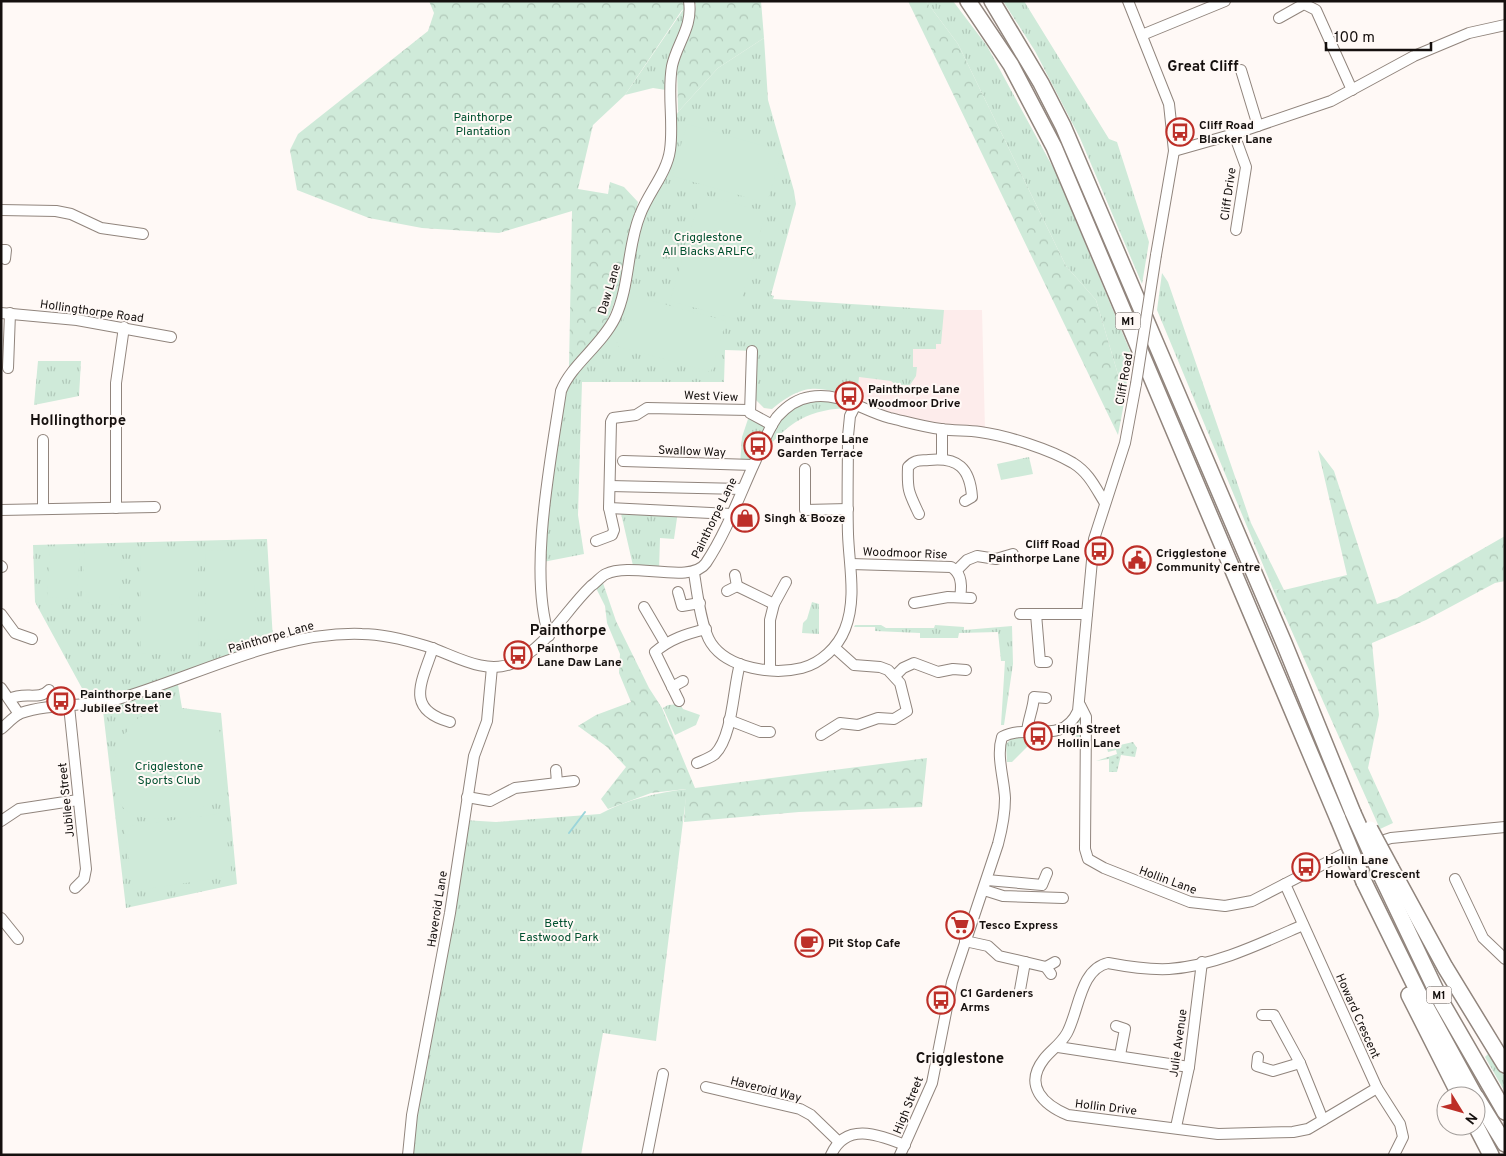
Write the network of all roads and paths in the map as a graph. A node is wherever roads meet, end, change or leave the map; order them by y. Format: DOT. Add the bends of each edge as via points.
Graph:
graph roads {
  1 [pos="689,1"];
  2 [pos="968,1"];
  3 [pos="992,1"];
  4 [pos="1128,1"];
  5 [pos="1225,1"];
  6 [pos="1278,18"];
  7 [pos="1505,25"];
  8 [pos="1142,35"];
  9 [pos="1241,70"];
  10 [pos="1352,90"];
  11 [pos="1258,126"];
  12 [pos="1234,134"];
  13 [pos="1174,151"];
  14 [pos="1,210"];
  15 [pos="1236,230"];
  16 [pos="143,234"];
  17 [pos="6,313"];
  18 [pos="124,327"];
  19 [pos="171,336"];
  20 [pos="752,351"];
  21 [pos="8,369"];
  22 [pos="856,404"];
  23 [pos="749,410"];
  24 [pos="772,425"];
  25 [pos="942,429"];
  26 [pos="43,438"];
  27 [pos="630,450"];
  28 [pos="942,459"];
  29 [pos="753,465"];
  30 [pos="805,469"];
  31 [pos="610,486"];
  32 [pos="742,490"];
  33 [pos="965,501"];
  34 [pos="1105,502"];
  35 [pos="43,507"];
  36 [pos="155,507"];
  37 [pos="116,508"];
  38 [pos="609,508"];
  39 [pos="848,509"];
  40 [pos="1,510"];
  41 [pos="732,514"];
  42 [pos="918,514"];
  43 [pos="596,541"];
  44 [pos="1016,554"];
  45 [pos="851,564"];
  46 [pos="957,570"];
  47 [pos="694,573"];
  48 [pos="735,575"];
  49 [pos="786,582"];
  50 [pos="678,592"];
  51 [pos="700,602"];
  52 [pos="774,604"];
  53 [pos="914,604"];
  54 [pos="649,611"];
  55 [pos="1,614"];
  56 [pos="1020,614"];
  57 [pos="1036,614"];
  58 [pos="1087,614"];
  59 [pos="706,628"];
  60 [pos="549,636"];
  61 [pos="32,639"];
  62 [pos="665,643"];
  63 [pos="433,648"];
  64 [pos="834,648"];
  65 [pos="1047,662"];
  66 [pos="740,664"];
  67 [pos="492,668"];
  68 [pos="770,670"];
  69 [pos="969,670"];
  70 [pos="895,676"];
  71 [pos="683,681"];
  72 [pos="672,687"];
  73 [pos="1,688"];
  74 [pos="51,688"];
  75 [pos="10,698"];
  76 [pos="1046,698"];
  77 [pos="679,701"];
  78 [pos="1080,705"];
  79 [pos="69,706"];
  80 [pos="19,714"];
  81 [pos="828,716"];
  82 [pos="729,720"];
  83 [pos="450,722"];
  84 [pos="834,726"];
  85 [pos="1,730"];
  86 [pos="1027,732"];
  87 [pos="821,735"];
  88 [pos="758,743"];
  89 [pos="697,763"];
  90 [pos="556,770"];
  91 [pos="574,781"];
  92 [pos="558,783"];
  93 [pos="467,797"];
  94 [pos="78,800"];
  95 [pos="1,821"];
  96 [pos="1505,827"];
  97 [pos="1386,871"];
  98 [pos="1047,873"];
  99 [pos="1455,879"];
  100 [pos="987,880"];
  101 [pos="1364,882"];
  102 [pos="1285,884"];
  103 [pos="75,888"];
  104 [pos="984,890"];
  105 [pos="1063,898"];
  106 [pos="1,918"];
  107 [pos="1303,925"];
  108 [pos="18,939"];
  109 [pos="966,941"];
  110 [pos="1505,959"];
  111 [pos="1025,962"];
  112 [pos="1202,962"];
  113 [pos="1051,968"];
  114 [pos="1018,984"];
  115 [pos="1262,1015"];
  116 [pos="1116,1026"];
  117 [pos="1058,1046"];
  118 [pos="1120,1055"];
  119 [pos="1258,1057"];
  120 [pos="1300,1063"];
  121 [pos="1505,1065"];
  122 [pos="1189,1068"];
  123 [pos="663,1073"];
  124 [pos="1455,1086"];
  125 [pos="1470,1086"];
  126 [pos="704,1087"];
  127 [pos="1377,1088"];
  128 [pos="1505,1112"];
  129 [pos="1486,1113"];
  130 [pos="1323,1120"];
  131 [pos="1176,1127"];
  132 [pos="1481,1136"];
  133 [pos="839,1142"];
  134 [pos="1505,1144"];
  135 [pos="903,1150"];
  136 [pos="408,1155"];
  137 [pos="647,1155"];
  138 [pos="831,1155"];
  139 [pos="1394,1155"];
  140 [pos="1491,1155"];
  1 -- 60 [label="street, Daw Lane" via="687,29 672,66 670,152 636,223 628,273 615,318 597,346 568,376 561,392 540,563 544,619"];
  2 -- 101 [label="highway, M1, bridge" via="1011,65 1054,147"];
  3 -- 97 [label="highway, M1, bridge" via="1063,126 1343,787"];
  4 -- 8 [label="street, Cliff Road"];
  5 -- 8 [label="street"];
  6 -- 10 [label="street" via="1304,4 1316,10"];
  7 -- 10 [label="street" via="1460,36 1414,56"];
  8 -- 13 [label="street, Cliff Road" via="1169,104"];
  9 -- 11 [label="street"];
  10 -- 11 [label="street"];
  11 -- 12 [label="street"];
  12 -- 13 [label="street"];
  12 -- 15 [label="street, Cliff Drive" via="1246,167"];
  13 -- 34 [label="street, Cliff Road, bridge" via="1125,443"];
  14 -- 16 [label="street" via="56,211 101,228"];
  17 -- 18 [label="street, Hollingthorpe Road"];
  17 -- 21 [label="street, Hollingthorpe Road"];
  18 -- 19 [label="street, Hollingthorpe Road"];
  18 -- 37 [label="street" via="116,382"];
  20 -- 23 [label="street"];
  22 -- 24 [label="street, Painthorpe Lane" via="824,396 805,398 792,404"];
  22 -- 25 [label="street, Painthorpe Lane" via="885,417"];
  22 -- 39 [label="street" via="850,416 848,436"];
  23 -- 24 [label="street"];
  23 -- 31 [label="street, West View" via="647,408 636,415 613,418"];
  24 -- 29 [label="street, Painthorpe Lane"];
  25 -- 28 [label="street"];
  25 -- 34 [label="street, Painthorpe Lane" via="993,435 1070,461 1094,482"];
  26 -- 35 [label="street"];
  27 -- 29 [label="street, Swallow Way" via="626,461"];
  28 -- 33 [label="street" via="956,463 968,474 972,497"];
  28 -- 42 [label="street" via="918,460 908,467 909,504"];
  29 -- 32 [label="street, Painthorpe Lane"];
  30 -- 39 [label="street" via="806,510"];
  31 -- 32 [label="street"];
  31 -- 38 [label="street"];
  32 -- 41 [label="street, Painthorpe Lane"];
  34 -- 58 [label="street, Cliff Road" via="1094,539"];
  35 -- 37 [label="street"];
  35 -- 40 [label="street"];
  36 -- 37 [label="street"];
  38 -- 41 [label="street"];
  38 -- 43 [label="street" via="614,530 612,535"];
  39 -- 45 [label="street"];
  41 -- 47 [label="street, Painthorpe Lane" via="703,568"];
  44 -- 46 [label="street, Woodmoor Rise" via="996,559 977,556"];
  45 -- 46 [label="street, Woodmoor Rise" via="943,565"];
  45 -- 64 [label="street" via="846,627"];
  46 -- 53 [label="street, Woodmoor Rise" via="966,598 948,597"];
  47 -- 51 [label="street"];
  47 -- 60 [label="street, Painthorpe Lane" via="634,570 605,574 575,601"];
  48 -- 52 [label="street" via="732,588"];
  49 -- 52 [label="street"];
  50 -- 51 [label="street" via="682,606"];
  51 -- 59 [label="street"];
  52 -- 68 [label="street" via="770,620"];
  54 -- 62 [label="street"];
  55 -- 61 [label="street" via="18,640"];
  56 -- 57 [label="street"];
  57 -- 58 [label="street"];
  57 -- 65 [label="street" via="1040,662"];
  58 -- 78 [label="street, Cliff Road"];
  59 -- 62 [label="street"];
  59 -- 66 [label="street" via="716,649"];
  60 -- 67 [label="street, Painthorpe Lane" via="515,662"];
  62 -- 72 [label="street" via="655,652"];
  63 -- 67 [label="street, Painthorpe Lane"];
  63 -- 79 [label="street, Painthorpe Lane" via="397,638 332,633 271,648 114,700"];
  63 -- 83 [label="street" via="419,696 424,710 434,718"];
  64 -- 68 [label="street" via="815,663 802,668"];
  64 -- 70 [label="street" via="854,665 880,667"];
  66 -- 68 [label="street"];
  66 -- 82 [label="street"];
  67 -- 93 [label="street, Haveroid Lane" via="487,721 474,756"];
  69 -- 70 [label="street" via="938,672 914,663"];
  70 -- 84 [label="street" via="903,692 907,711 904,715 894,719 878,718 858,725"];
  71 -- 72 [label="street"];
  72 -- 77 [label="street"];
  73 -- 75 [label="street"];
  74 -- 75 [label="street" via="37,696 21,694"];
  75 -- 80 [label="street"];
  76 -- 86 [label="street" via="1031,694 1033,710 1028,717"];
  78 -- 86 [label="street, High Street" via="1076,717 1066,727"];
  78 -- 102 [label="street, Hollin Lane" via="1086,717 1088,859 1202,905 1237,905"];
  79 -- 80 [label="street, Painthorpe Lane"];
  79 -- 94 [label="street, Jubilee Street"];
  80 -- 85 [label="street"];
  81 -- 84 [label="street"];
  82 -- 88 [label="street" via="764,732"];
  82 -- 89 [label="street" via="712,760"];
  84 -- 87 [label="street"];
  86 -- 100 [label="street, High Street" via="1007,734 1000,743 1005,798 1003,823"];
  90 -- 92 [label="street"];
  91 -- 92 [label="street"];
  92 -- 93 [label="street" via="515,788 490,801"];
  93 -- 136 [label="street, Haveroid Lane" via="450,913 412,1115"];
  94 -- 95 [label="street" via="26,807"];
  94 -- 103 [label="street, Jubilee Street" via="86,869 84,879"];
  96 -- 102 [label="street, Hollin Lane" via="1390,838 1349,851"];
  97 -- 121 [label="highway, M1"];
  97 -- 128 [label="highway, M1" via="1442,1003"];
  98 -- 100 [label="street" via="1042,885"];
  99 -- 110 [label="street" via="1483,938"];
  100 -- 104 [label="street, High Street"];
  101 -- 124 [label="highway, M1" via="1399,976"];
  101 -- 125 [label="highway, M1" via="1418,992"];
  102 -- 107 [label="street, Howard Crescent"];
  104 -- 105 [label="street" via="1003,896"];
  104 -- 109 [label="street, High Street"];
  106 -- 108 [label="street"];
  107 -- 112 [label="street, Hollin Drive" via="1262,943"];
  107 -- 127 [label="street, Howard Crescent"];
  109 -- 111 [label="street" via="988,946 999,956"];
  109 -- 135 [label="street, High Street" via="952,982 932,1082"];
  111 -- 113 [label="street"];
  111 -- 114 [label="street"];
  112 -- 117 [label="street, Hollin Drive" via="1161,969 1102,964 1089,977 1067,1033"];
  112 -- 122 [label="street, Julie Avenue"];
  115 -- 120 [label="street" via="1274,1014"];
  116 -- 118 [label="street" via="1125,1029"];
  117 -- 118 [label="street"];
  117 -- 131 [label="street, Hollin Drive" via="1043,1060 1037,1074 1038,1093 1054,1109 1068,1115"];
  118 -- 122 [label="street"];
  119 -- 120 [label="street" via="1257,1066 1273,1071"];
  120 -- 130 [label="street"];
  122 -- 131 [label="street, Julie Avenue"];
  123 -- 137 [label="street"];
  126 -- 133 [label="street, Haveroid Way" via="800,1109 812,1115"];
  127 -- 130 [label="street, Hollin Drive"];
  127 -- 139 [label="street, Howard Crescent" via="1403,1130 1402,1141"];
  129 -- 134 [label="highway, M1"];
  130 -- 131 [label="street, Hollin Drive" via="1308,1129 1293,1132 1218,1134"];
  132 -- 140 [label="highway"];
  133 -- 135 [label="street" via="849,1135 870,1133"];
  133 -- 138 [label="street"];
}
